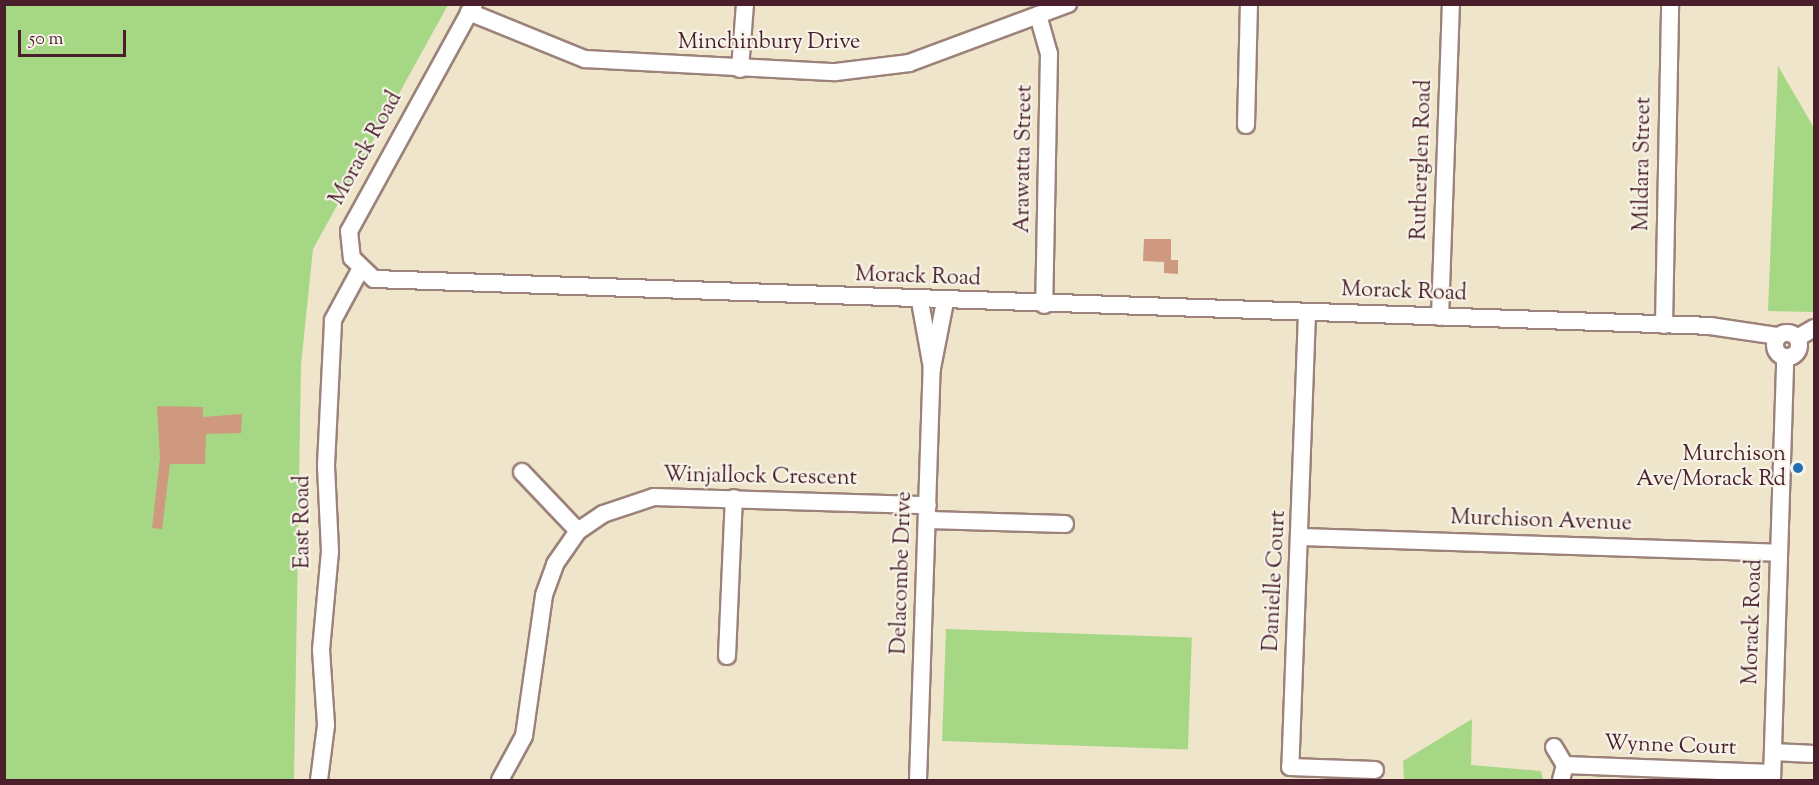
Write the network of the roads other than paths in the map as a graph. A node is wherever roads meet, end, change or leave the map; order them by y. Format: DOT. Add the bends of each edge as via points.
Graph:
graph roads {
  1 [pos="745,4"];
  2 [pos="1068,4"];
  3 [pos="1249,4"];
  4 [pos="1451,4"];
  5 [pos="1670,4"];
  6 [pos="471,8"];
  7 [pos="1038,15"];
  8 [pos="740,69"];
  9 [pos="1246,125"];
  10 [pos="360,270"];
  11 [pos="920,301"];
  12 [pos="945,302"];
  13 [pos="1044,305"];
  14 [pos="1307,313"];
  15 [pos="1440,317"];
  16 [pos="1664,325"];
  17 [pos="1815,328"];
  18 [pos="1778,336"];
  19 [pos="1797,338"];
  20 [pos="1785,357"];
  21 [pos="932,368"];
  22 [pos="522,472"];
  23 [pos="734,498"];
  24 [pos="928,512"];
  25 [pos="1065,524"];
  26 [pos="579,531"];
  27 [pos="1302,537"];
  28 [pos="1778,553"];
  29 [pos="727,656"];
  30 [pos="1554,747"];
  31 [pos="1773,752"];
  32 [pos="1815,754"];
  33 [pos="1375,770"];
  34 [pos="1563,773"];
  35 [pos="1772,777"];
  36 [pos="319,780"];
  37 [pos="500,780"];
  38 [pos="918,780"];
  1 -- 8 [label="street"];
  2 -- 7 [label="street, Minchinbury Drive"];
  3 -- 9 [label="street"];
  4 -- 15 [label="street, Rutherglen Road"];
  5 -- 16 [label="street, Mildara Street"];
  6 -- 8 [label="street, Minchinbury Drive" via="585,59"];
  6 -- 10 [label="street, Morack Road" via="355,214 348,246"];
  7 -- 8 [label="street, Minchinbury Drive" via="909,63 837,72"];
  7 -- 13 [label="street, Arawatta Street" via="1049,54"];
  10 -- 11 [label="street, Morack Road" via="387,282"];
  10 -- 36 [label="street, East Road" via="333,320 326,465 330,551 321,650 326,725"];
  11 -- 12 [label="street, Morack Road"];
  11 -- 21 [label="street, Delacombe Drive"];
  12 -- 13 [label="street, Morack Road"];
  12 -- 21 [label="street, Delacombe Drive"];
  13 -- 14 [label="street, Morack Road"];
  14 -- 15 [label="street, Morack Road"];
  14 -- 27 [label="street, Danielle Court"];
  15 -- 16 [label="street, Morack Road"];
  16 -- 18 [label="street, Morack Road" via="1752,328"];
  17 -- 19 [label="street"];
  18 -- 19 [label="street" via="1791,333"];
  18 -- 20 [label="street" via="1774,347"];
  19 -- 20 [label="street" via="1797,353"];
  20 -- 28 [label="street, Morack Road"];
  21 -- 24 [label="street, Delacombe Drive"];
  22 -- 26 [label="street"];
  23 -- 24 [label="street, Winjallock Crescent"];
  23 -- 26 [label="street, Winjallock Crescent" via="654,497 603,514"];
  23 -- 29 [label="street"];
  24 -- 25 [label="street, Winjallock Crescent"];
  24 -- 38 [label="street, Delacombe Drive"];
  26 -- 37 [label="street, Winjallock Crescent" via="555,564 544,595 524,736"];
  27 -- 28 [label="street, Murchison Avenue"];
  27 -- 33 [label="street, Danielle Court" via="1290,767"];
  28 -- 31 [label="street, Morack Road"];
  30 -- 34 [label="street, Wynne Court"];
  31 -- 32 [label="street"];
  31 -- 35 [label="street, Morack Road"];
  34 -- 35 [label="street, Wynne Court"];
}
